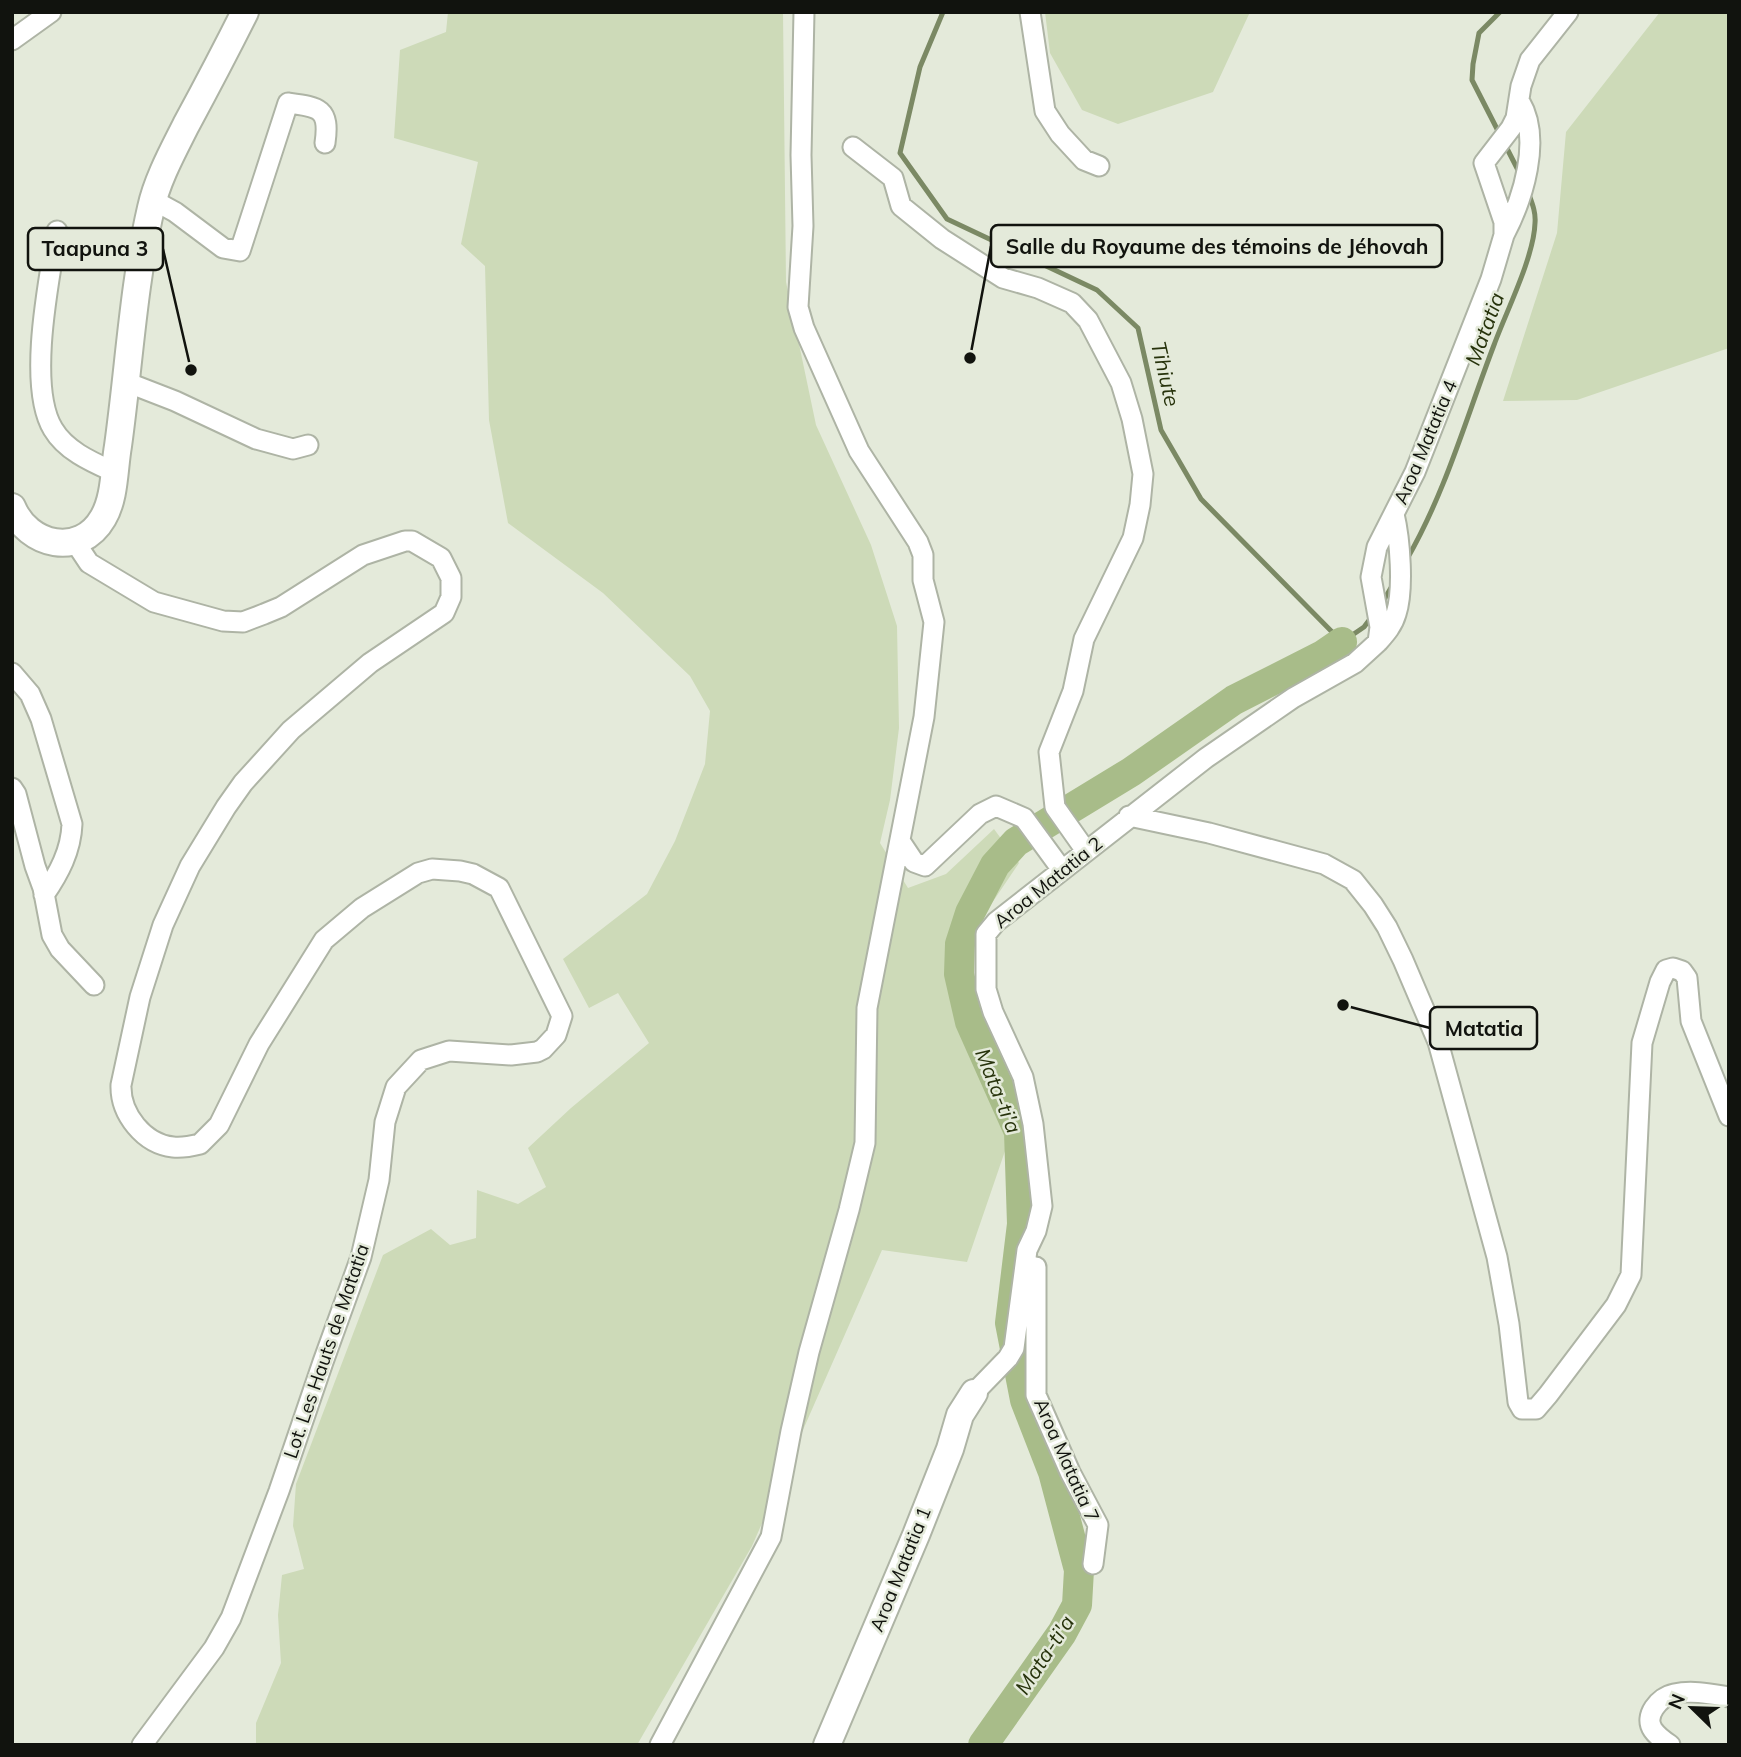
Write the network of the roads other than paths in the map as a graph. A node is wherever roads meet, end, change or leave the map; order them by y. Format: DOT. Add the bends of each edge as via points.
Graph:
graph roads {
  1 [pos="51,12"];
  2 [pos="245,12"];
  3 [pos="804,12"];
  4 [pos="1030,12"];
  5 [pos="1568,12"];
  6 [pos="12,40"];
  7 [pos="1519,100"];
  8 [pos="325,143"];
  9 [pos="853,146"];
  10 [pos="1099,166"];
  11 [pos="153,200"];
  12 [pos="57,231"];
  13 [pos="1504,235"];
  14 [pos="126,382"];
  15 [pos="308,445"];
  16 [pos="114,472"];
  17 [pos="12,507"];
  18 [pos="1394,514"];
  19 [pos="75,542"];
  20 [pos="1378,642"];
  21 [pos="12,673"];
  22 [pos="12,788"];
  23 [pos="1129,816"];
  24 [pos="900,841"];
  25 [pos="1086,851"];
  26 [pos="1062,870"];
  27 [pos="44,895"];
  28 [pos="94,985"];
  29 [pos="1729,1116"];
  30 [pos="1036,1231"];
  31 [pos="974,1393"];
  32 [pos="1093,1564"];
  33 [pos="1729,1697"];
  34 [pos="142,1745"];
  35 [pos="660,1745"];
  36 [pos="827,1745"];
  37 [pos="1670,1745"];
  1 -- 6 [label="street"];
  2 -- 11 [label="main road" via="170,156"];
  3 -- 24 [label="street" via="798,307 859,451 918,542 934,622 924,717"];
  4 -- 10 [label="street" via="1045,111 1084,160"];
  5 -- 7 [label="street, Aroa Matatia 4" via="1530,60"];
  7 -- 13 [label="street" via="1528,128 1528,165"];
  7 -- 13 [label="street, Aroa Matatia 4" via="1511,128 1484,163"];
  8 -- 11 [label="street" via="326,116 309,106 288,103 240,251 223,248"];
  9 -- 25 [label="street" via="893,178 901,206 942,239 1003,278 1072,303 1088,320 1121,383 1143,474 1140,505 1133,538 1084,639 1073,691 1049,752 1055,807"];
  11 -- 14 [label="main road"];
  12 -- 16 [label="street" via="42,333 48,418 75,452"];
  13 -- 18 [label="street, Aroa Matatia 4" via="1491,279"];
  14 -- 15 [label="street" via="256,439 293,449"];
  14 -- 16 [label="main road"];
  16 -- 19 [label="main road" via="105,516 89,536"];
  17 -- 19 [label="main road" via="23,526 41,539"];
  18 -- 20 [label="street, Aroa Matatia 4" via="1371,568"];
  18 -- 20 [label="street, Aroa Matatia 2" via="1399,549 1397,614"];
  19 -- 34 [label="street, Lot. Les Hauts de Matatia" via="89,563 154,602 223,621 243,622 272,610 363,555 405,541 441,558 451,578 451,597 444,613 370,663 291,730 243,783 190,866 163,925 140,998 121,1085 127,1113 139,1130 168,1146 200,1144 219,1125 259,1044 328,934 411,876 432,869 473,874 499,888 562,1016 556,1035 537,1052 449,1051 421,1060 396,1087 385,1122 379,1180 361,1257 231,1618"];
  20 -- 23 [label="street, Aroa Matatia 2" via="1355,663 1262,718"];
  21 -- 27 [label="street" via="30,694 41,719 72,824 60,872"];
  22 -- 27 [label="street"];
  23 -- 25 [label="street, Aroa Matatia 2"];
  23 -- 29 [label="street" via="1324,864 1353,880 1373,905 1408,970 1438,1042 1497,1257 1522,1409 1536,1409 1548,1395 1616,1305 1631,1275 1642,1043 1666,970 1682,971 1687,978 1690,1021"];
  24 -- 26 [label="street" via="914,862 925,866 989,807 996,806 1024,818"];
  24 -- 35 [label="street" via="867,1008 865,1143 806,1365 771,1537"];
  25 -- 26 [label="street, Aroa Matatia 2"];
  26 -- 30 [label="street, Aroa Matatia 2" via="996,922 986,934 985,945 986,989 1023,1077 1031,1112 1042,1206"];
  27 -- 28 [label="street" via="52,935"];
  30 -- 31 [label="street, Aroa Matatia 2" via="1027,1250 1014,1348"];
  30 -- 32 [label="street, Aroa Matatia 7" via="1036,1395 1098,1525"];
  31 -- 36 [label="main road, Aroa Matatia 1" via="960,1415 916,1535"];
  33 -- 37 [label="street" via="1673,1694 1661,1700 1650,1723"];
}
